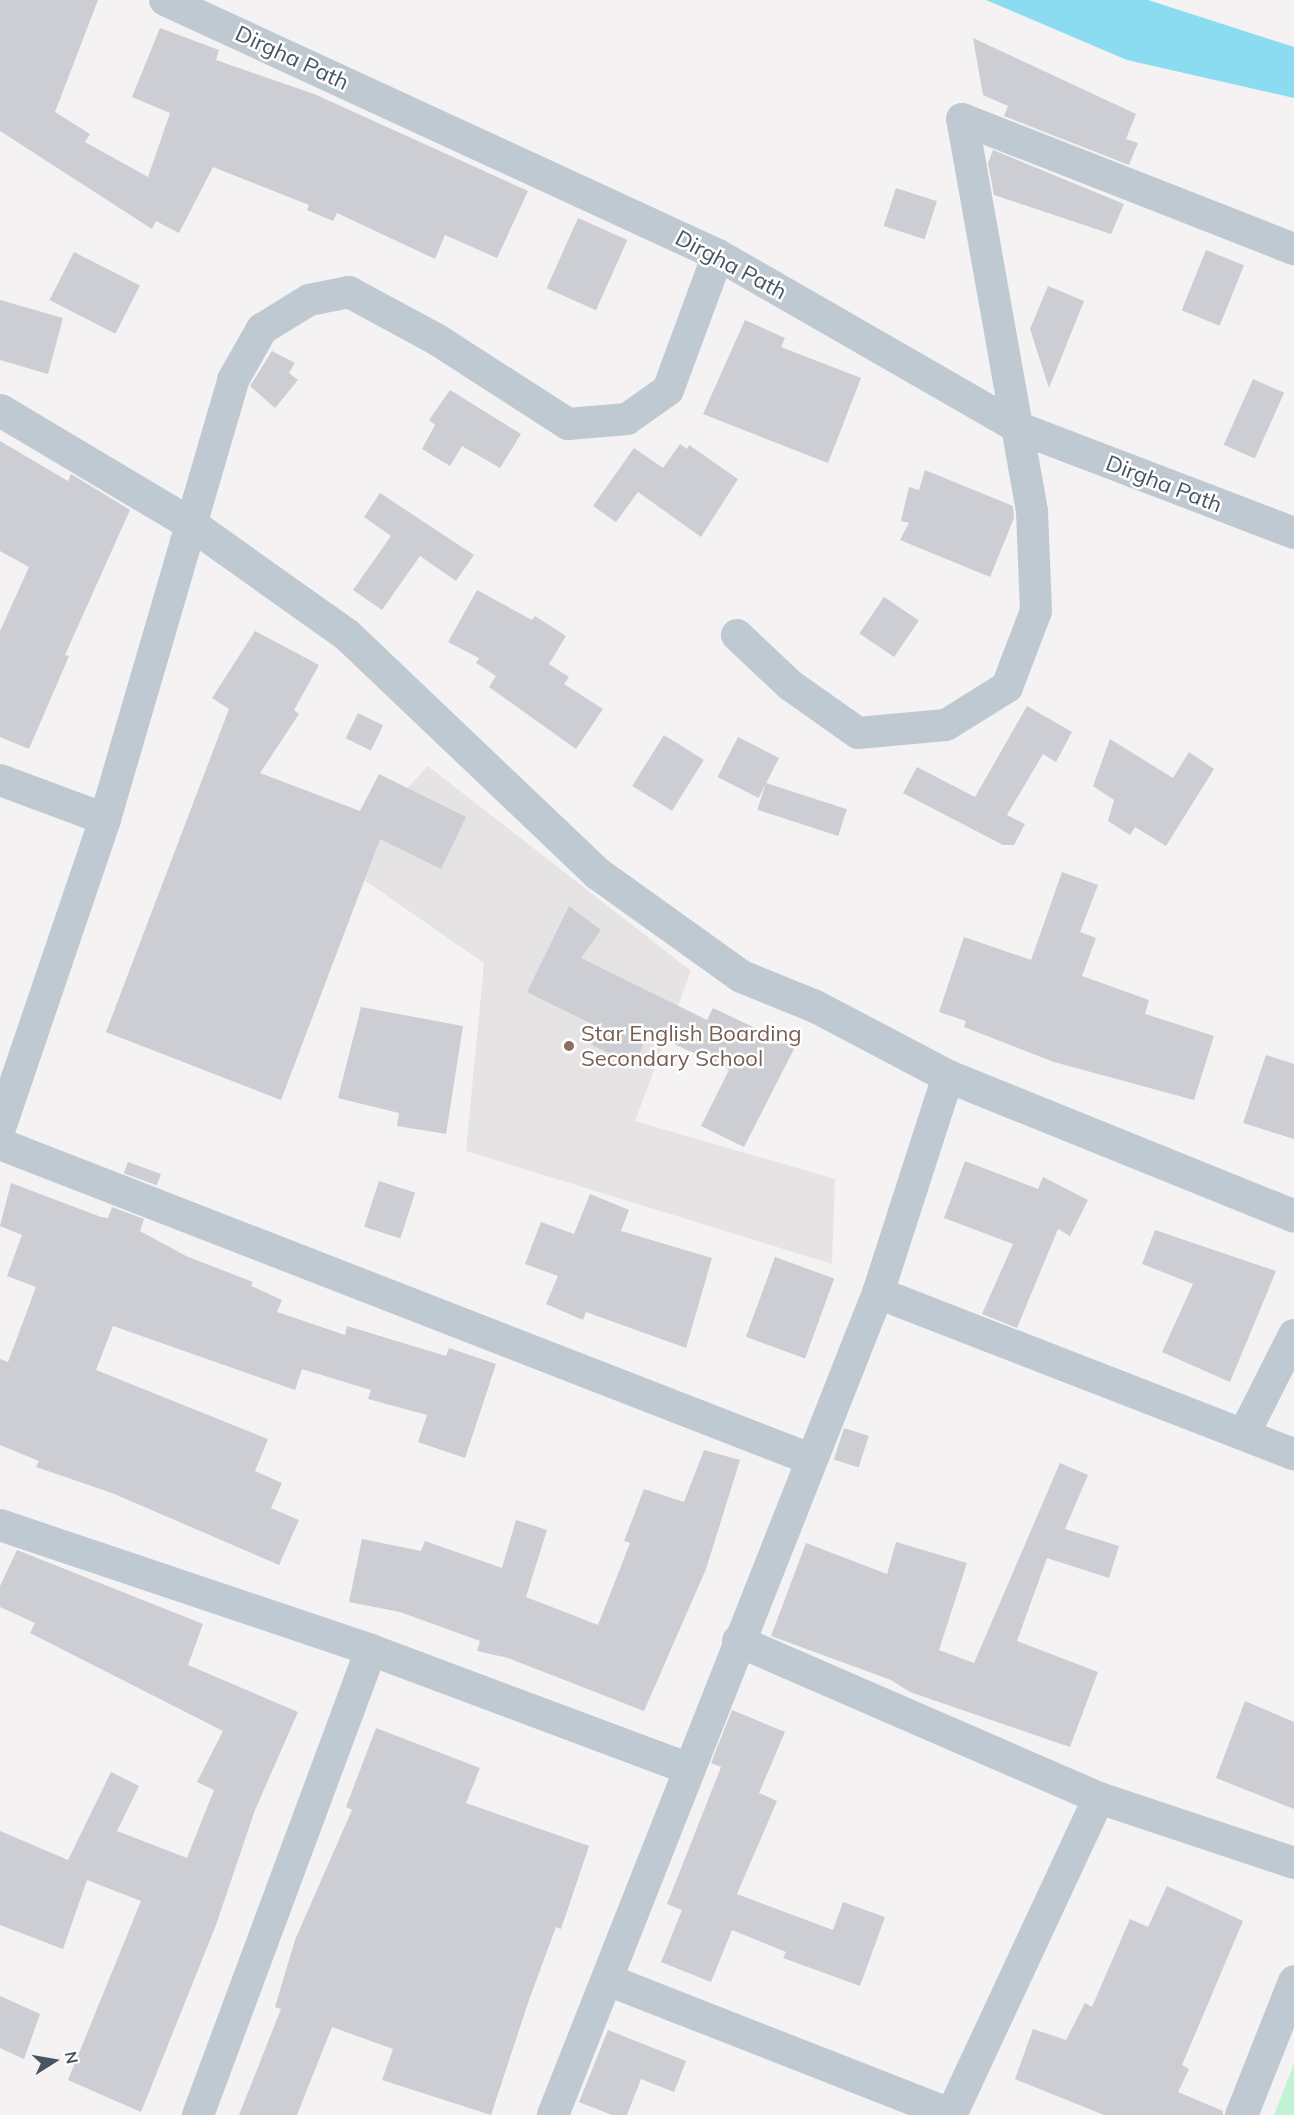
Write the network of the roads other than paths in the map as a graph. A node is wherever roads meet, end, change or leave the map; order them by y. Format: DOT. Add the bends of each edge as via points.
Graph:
graph roads {
  1 [pos="165,0"];
  2 [pos="1294,249"];
  3 [pos="718,255"];
  4 [pos="0,410"];
  5 [pos="1019,428"];
  6 [pos="191,524"];
  7 [pos="1294,533"];
  8 [pos="737,635"];
  9 [pos="0,780"];
  10 [pos="105,819"];
  11 [pos="948,1076"];
  12 [pos="0,1128"];
  13 [pos="0,1144"];
  14 [pos="1294,1216"];
  15 [pos="878,1293"];
  16 [pos="1294,1335"];
  17 [pos="1244,1434"];
  18 [pos="1294,1454"];
  19 [pos="810,1459"];
  20 [pos="0,1525"];
  21 [pos="738,1641"];
  22 [pos="371,1650"];
  23 [pos="689,1769"];
  24 [pos="1099,1798"];
  25 [pos="1294,1863"];
  26 [pos="608,1980"];
  27 [pos="1294,1981"];
  28 [pos="198,2115"];
  29 [pos="553,2115"];
  30 [pos="952,2115"];
  31 [pos="1240,2115"];
  1 -- 3 [label="street, Dirgha Path"];
  2 -- 5 [label="street" via="962,119"];
  3 -- 5 [label="street, Dirgha Path"];
  3 -- 6 [label="street" via="668,390 627,419 568,424 436,339 349,292 309,300 262,329 233,380"];
  4 -- 6 [label="street"];
  5 -- 7 [label="street, Dirgha Path"];
  5 -- 8 [label="street" via="1032,511 1036,611 1007,687 946,725 858,733 790,685"];
  6 -- 10 [label="street"];
  6 -- 11 [label="street" via="346,634 597,873 741,976 815,1006"];
  9 -- 10 [label="street"];
  10 -- 12 [label="street"];
  11 -- 14 [label="street"];
  11 -- 15 [label="street"];
  13 -- 19 [label="street"];
  15 -- 17 [label="street"];
  15 -- 19 [label="street"];
  16 -- 17 [label="street"];
  17 -- 18 [label="street"];
  19 -- 21 [label="street"];
  20 -- 22 [label="street"];
  21 -- 23 [label="street"];
  21 -- 24 [label="street"];
  22 -- 23 [label="street"];
  22 -- 28 [label="street"];
  23 -- 26 [label="street"];
  24 -- 25 [label="street"];
  24 -- 30 [label="street"];
  26 -- 29 [label="street"];
  26 -- 30 [label="street"];
  27 -- 31 [label="street"];
}
